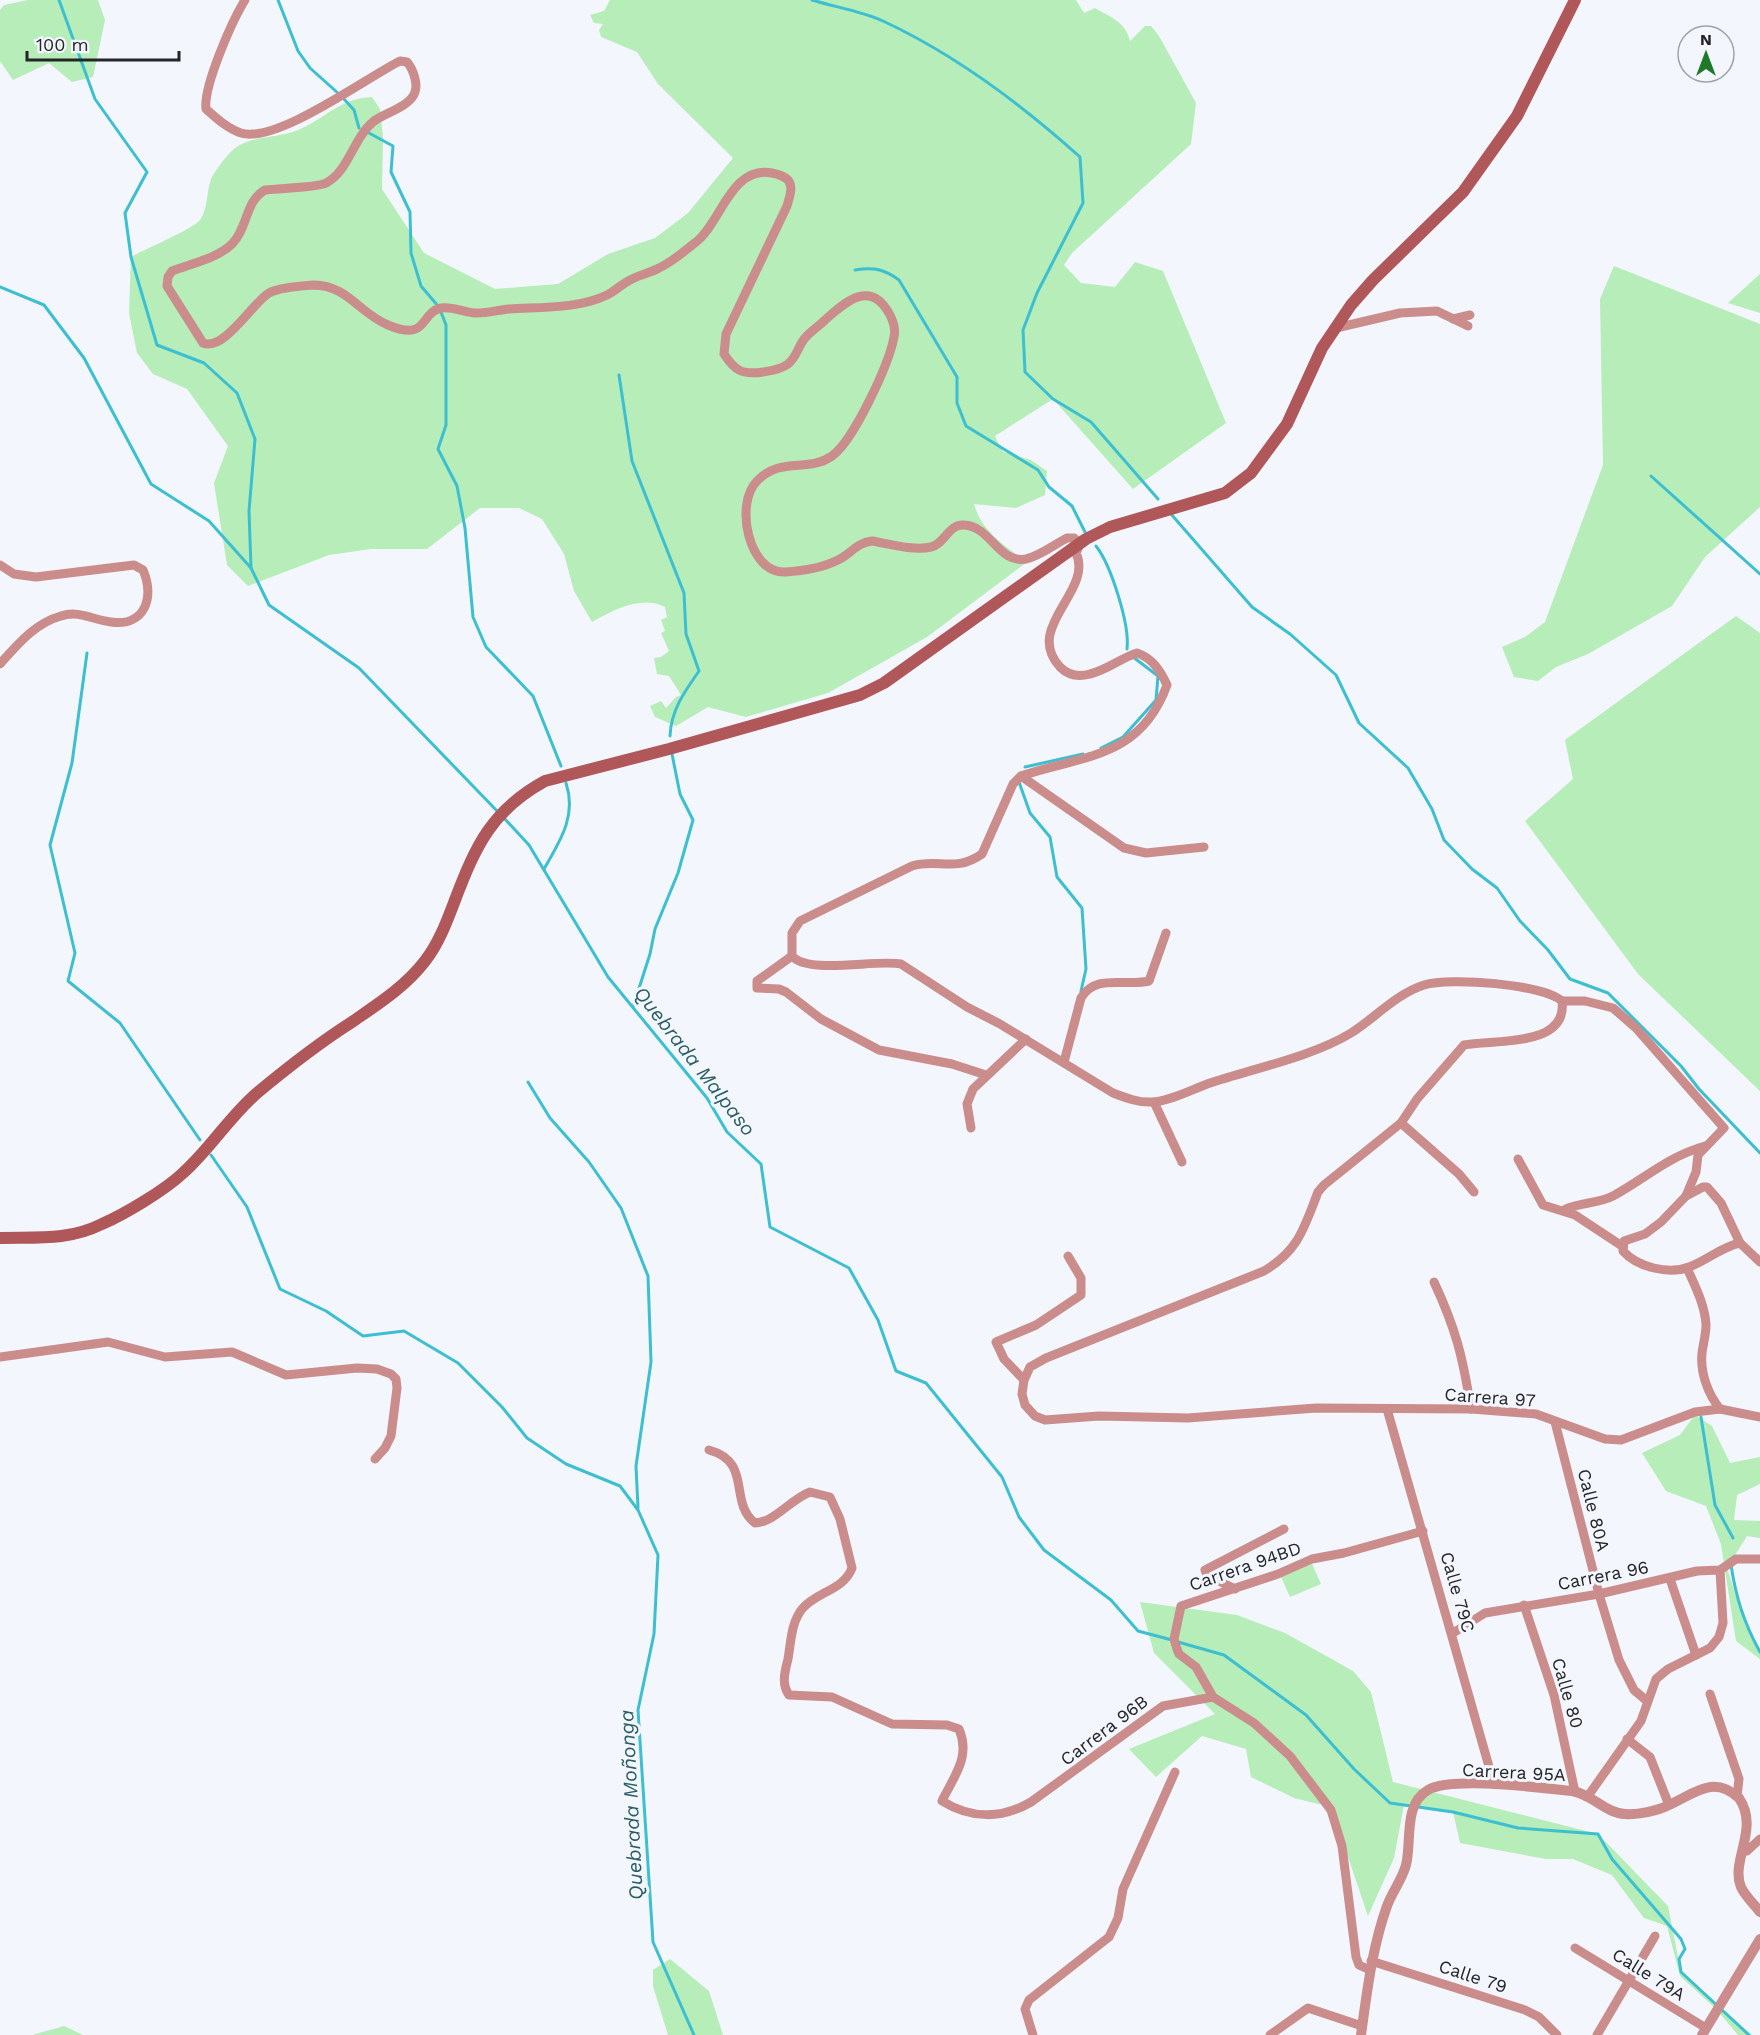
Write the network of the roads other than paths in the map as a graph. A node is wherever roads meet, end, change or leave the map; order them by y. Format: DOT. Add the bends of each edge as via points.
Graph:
graph roads {
  1 [pos="245,0"];
  2 [pos="1575,0"];
  3 [pos="1470,315"];
  4 [pos="1453,319"];
  5 [pos="1468,326"];
  6 [pos="1336,328"];
  7 [pos="1080,544"];
  8 [pos="0,565"];
  9 [pos="0,664"];
  10 [pos="1021,776"];
  11 [pos="1204,848"];
  12 [pos="1166,933"];
  13 [pos="792,956"];
  14 [pos="1562,1001"];
  15 [pos="1026,1039"];
  16 [pos="1064,1062"];
  17 [pos="986,1075"];
  18 [pos="1154,1102"];
  19 [pos="1401,1124"];
  20 [pos="971,1128"];
  21 [pos="1707,1146"];
  22 [pos="1518,1159"];
  23 [pos="1182,1162"];
  24 [pos="1474,1192"];
  25 [pos="1686,1196"];
  26 [pos="1564,1210"];
  27 [pos="0,1238"];
  28 [pos="1740,1243"];
  29 [pos="1622,1246"];
  30 [pos="1068,1256"];
  31 [pos="1760,1262"];
  32 [pos="1688,1268"];
  33 [pos="1434,1282"];
  34 [pos="0,1357"];
  35 [pos="1024,1380"];
  36 [pos="1387,1409"];
  37 [pos="1471,1409"];
  38 [pos="1720,1409"];
  39 [pos="1760,1417"];
  40 [pos="1555,1422"];
  41 [pos="709,1450"];
  42 [pos="375,1460"];
  43 [pos="1284,1529"];
  44 [pos="1423,1531"];
  45 [pos="1760,1559"];
  46 [pos="1720,1570"];
  47 [pos="1670,1579"];
  48 [pos="1235,1589"];
  49 [pos="1599,1594"];
  50 [pos="1524,1605"];
  51 [pos="1453,1633"];
  52 [pos="1696,1655"];
  53 [pos="1710,1694"];
  54 [pos="1213,1697"];
  55 [pos="1647,1701"];
  56 [pos="1627,1739"];
  57 [pos="1175,1772"];
  58 [pos="1494,1784"];
  59 [pos="1575,1791"];
  60 [pos="1588,1796"];
  61 [pos="1737,1796"];
  62 [pos="1669,1805"];
  63 [pos="1760,1839"];
  64 [pos="1747,1851"];
  65 [pos="1760,1912"];
  66 [pos="1655,1936"];
  67 [pos="1760,1939"];
  68 [pos="1575,1948"];
  69 [pos="1371,1966"];
  70 [pos="1629,1980"];
  71 [pos="1361,2031"];
  72 [pos="1704,2032"];
  73 [pos="1033,2035"];
  74 [pos="1270,2035"];
  75 [pos="1557,2035"];
  76 [pos="1597,2035"];
  1 -- 7 [label="street" via="208,83 206,110 220,122 241,133 254,134 293,122 400,62 407,62 412,68 415,92 411,99 372,122 340,171 327,183 266,190 257,195 241,233 231,246 172,271 167,286 203,343 216,342 269,293 312,285 344,293 388,325 413,331 421,329 441,308 475,313 594,299 659,268 708,233 730,192 747,177 766,172 778,174 791,185 790,194 726,334 724,354 731,364 741,372 785,366 796,356 806,336 850,299 861,295 879,300 889,313 895,335 872,396 839,449 821,462 779,466 765,473 751,490 744,514 765,567 786,572 824,566 846,556 855,546 872,541 930,548 955,526 964,525 985,532 1004,554 1013,558 1027,559 1067,538"];
  2 -- 6 [label="main road" via="1517,116 1483,166 1443,213 1373,279"];
  3 -- 4 [label="street"];
  4 -- 5 [label="street"];
  4 -- 6 [label="street" via="1437,311 1400,313"];
  6 -- 7 [label="main road" via="1276,442 1240,483 1206,500 1110,527"];
  7 -- 10 [label="street" via="1076,553 1080,562 1078,575 1048,640 1052,658 1064,670 1082,675 1137,653 1148,656 1167,685 1154,711 1113,749"];
  7 -- 27 [label="main road" via="884,683 860,695 545,781 499,814 424,962 382,1002 255,1095 183,1174 82,1233 48,1239"];
  8 -- 9 [label="street" via="14,574 36,577 134,565 143,570 150,592 146,606 124,622 86,614 63,615 43,623"];
  10 -- 11 [label="street" via="1124,848 1146,852"];
  10 -- 13 [label="street" via="1013,784 982,854 956,865 912,866 800,921 792,933"];
  12 -- 16 [label="street" via="1149,981 1102,982 1086,990"];
  13 -- 15 [label="street" via="800,962 819,964 902,964 967,1007"];
  13 -- 17 [label="street" via="757,981 757,988 779,988 821,1018 879,1050"];
  14 -- 18 [label="street" via="1555,995 1521,988 1459,982 1424,985 1403,995 1350,1034 1281,1062"];
  14 -- 19 [label="street" via="1564,1013 1560,1022 1545,1034 1464,1045 1417,1099"];
  14 -- 21 [label="street" via="1606,1005 1636,1028 1723,1127"];
  15 -- 16 [label="street"];
  15 -- 17 [label="street"];
  16 -- 18 [label="street" via="1113,1093"];
  17 -- 20 [label="street" via="969,1095"];
  18 -- 23 [label="street"];
  19 -- 24 [label="street" via="1453,1168"];
  19 -- 35 [label="street" via="1324,1185 1294,1248 1281,1261 1046,1358 1030,1367"];
  21 -- 25 [label="street" via="1698,1155"];
  21 -- 26 [label="street" via="1668,1160 1611,1197"];
  22 -- 26 [label="street" via="1538,1200 1548,1208"];
  25 -- 28 [label="street" via="1707,1187 1721,1203"];
  25 -- 29 [label="street" via="1661,1222 1645,1234 1630,1237"];
  26 -- 29 [label="street"];
  28 -- 31 [label="street"];
  28 -- 32 [label="street"];
  29 -- 32 [label="street" via="1629,1258 1640,1264 1670,1270"];
  30 -- 35 [label="street" via="1081,1278 1078,1299 1036,1325 996,1341 1004,1359"];
  32 -- 38 [label="street" via="1705,1315 1702,1356 1706,1383"];
  33 -- 37 [label="street" via="1453,1323"];
  34 -- 42 [label="street" via="108,1342 165,1357 232,1352 286,1375 357,1368 377,1370 391,1374 397,1388 391,1436"];
  35 -- 36 [label="street, Carrera 97" via="1025,1405 1045,1420 1099,1416 1188,1419 1316,1408"];
  36 -- 37 [label="street, Carrera 97"];
  36 -- 44 [label="street, Calle 79C"];
  37 -- 40 [label="street, Carrera 97" via="1536,1414"];
  38 -- 39 [label="street, Carrera 97"];
  38 -- 40 [label="street, Carrera 97" via="1695,1412 1621,1440 1605,1439"];
  40 -- 49 [label="street, Calle 80A"];
  41 -- 54 [label="street, Carrera 96B" via="729,1459 745,1509 755,1523 767,1520 810,1492 830,1497 840,1519 852,1568 845,1581 809,1602 794,1623 786,1690 794,1697 844,1700 892,1724 947,1725 959,1729 964,1741 963,1760 942,1801 962,1811 1016,1811 1048,1792 1163,1706"];
  43 -- 48 [label="street" via="1204,1570"];
  44 -- 48 [label="street, Carrera 94BD" via="1312,1559"];
  44 -- 51 [label="street, Calle 79C"];
  45 -- 46 [label="street, Carrera 96" via="1736,1558"];
  46 -- 47 [label="street, Carrera 96"];
  46 -- 52 [label="street" via="1723,1623 1710,1648"];
  47 -- 49 [label="street, Carrera 96"];
  47 -- 52 [label="street"];
  48 -- 54 [label="street, Carrera 94BD" via="1188,1603 1178,1610 1174,1639 1179,1654 1196,1667"];
  49 -- 50 [label="street, Carrera 96"];
  49 -- 55 [label="street, Calle 80A" via="1619,1660 1634,1690"];
  50 -- 51 [label="street, Carrera 96" via="1485,1613"];
  50 -- 59 [label="street, Calle 80" via="1554,1695"];
  51 -- 58 [label="street, Calle 79C"];
  52 -- 55 [label="street" via="1662,1673"];
  53 -- 61 [label="street" via="1739,1779"];
  54 -- 69 [label="street" via="1254,1723 1290,1756 1331,1810 1342,1846 1356,1957 1359,1965"];
  55 -- 56 [label="street" via="1641,1721"];
  56 -- 60 [label="street"];
  56 -- 62 [label="street" via="1650,1756"];
  57 -- 73 [label="street" via="1124,1889 1109,1937 1029,2000 1025,2009"];
  58 -- 59 [label="street, Carrera 95A"];
  58 -- 69 [label="street, Carrera 95A" via="1446,1785 1428,1790 1418,1799 1406,1866 1387,1906"];
  59 -- 60 [label="street, Carrera 95A"];
  60 -- 62 [label="street, Carrera 95A" via="1613,1812 1625,1814"];
  61 -- 62 [label="street, Carrera 95A" via="1708,1787"];
  61 -- 64 [label="street" via="1750,1813 1754,1828"];
  63 -- 64 [label="street"];
  64 -- 65 [label="street" via="1740,1886"];
  66 -- 70 [label="street"];
  67 -- 72 [label="street"];
  68 -- 70 [label="street, Calle 79A"];
  69 -- 71 [label="street, Carrera 95A"];
  69 -- 75 [label="street, Calle 79" via="1525,2010"];
  70 -- 72 [label="street, Calle 79A"];
  70 -- 76 [label="street"];
  71 -- 74 [label="street" via="1308,2008"];
}
